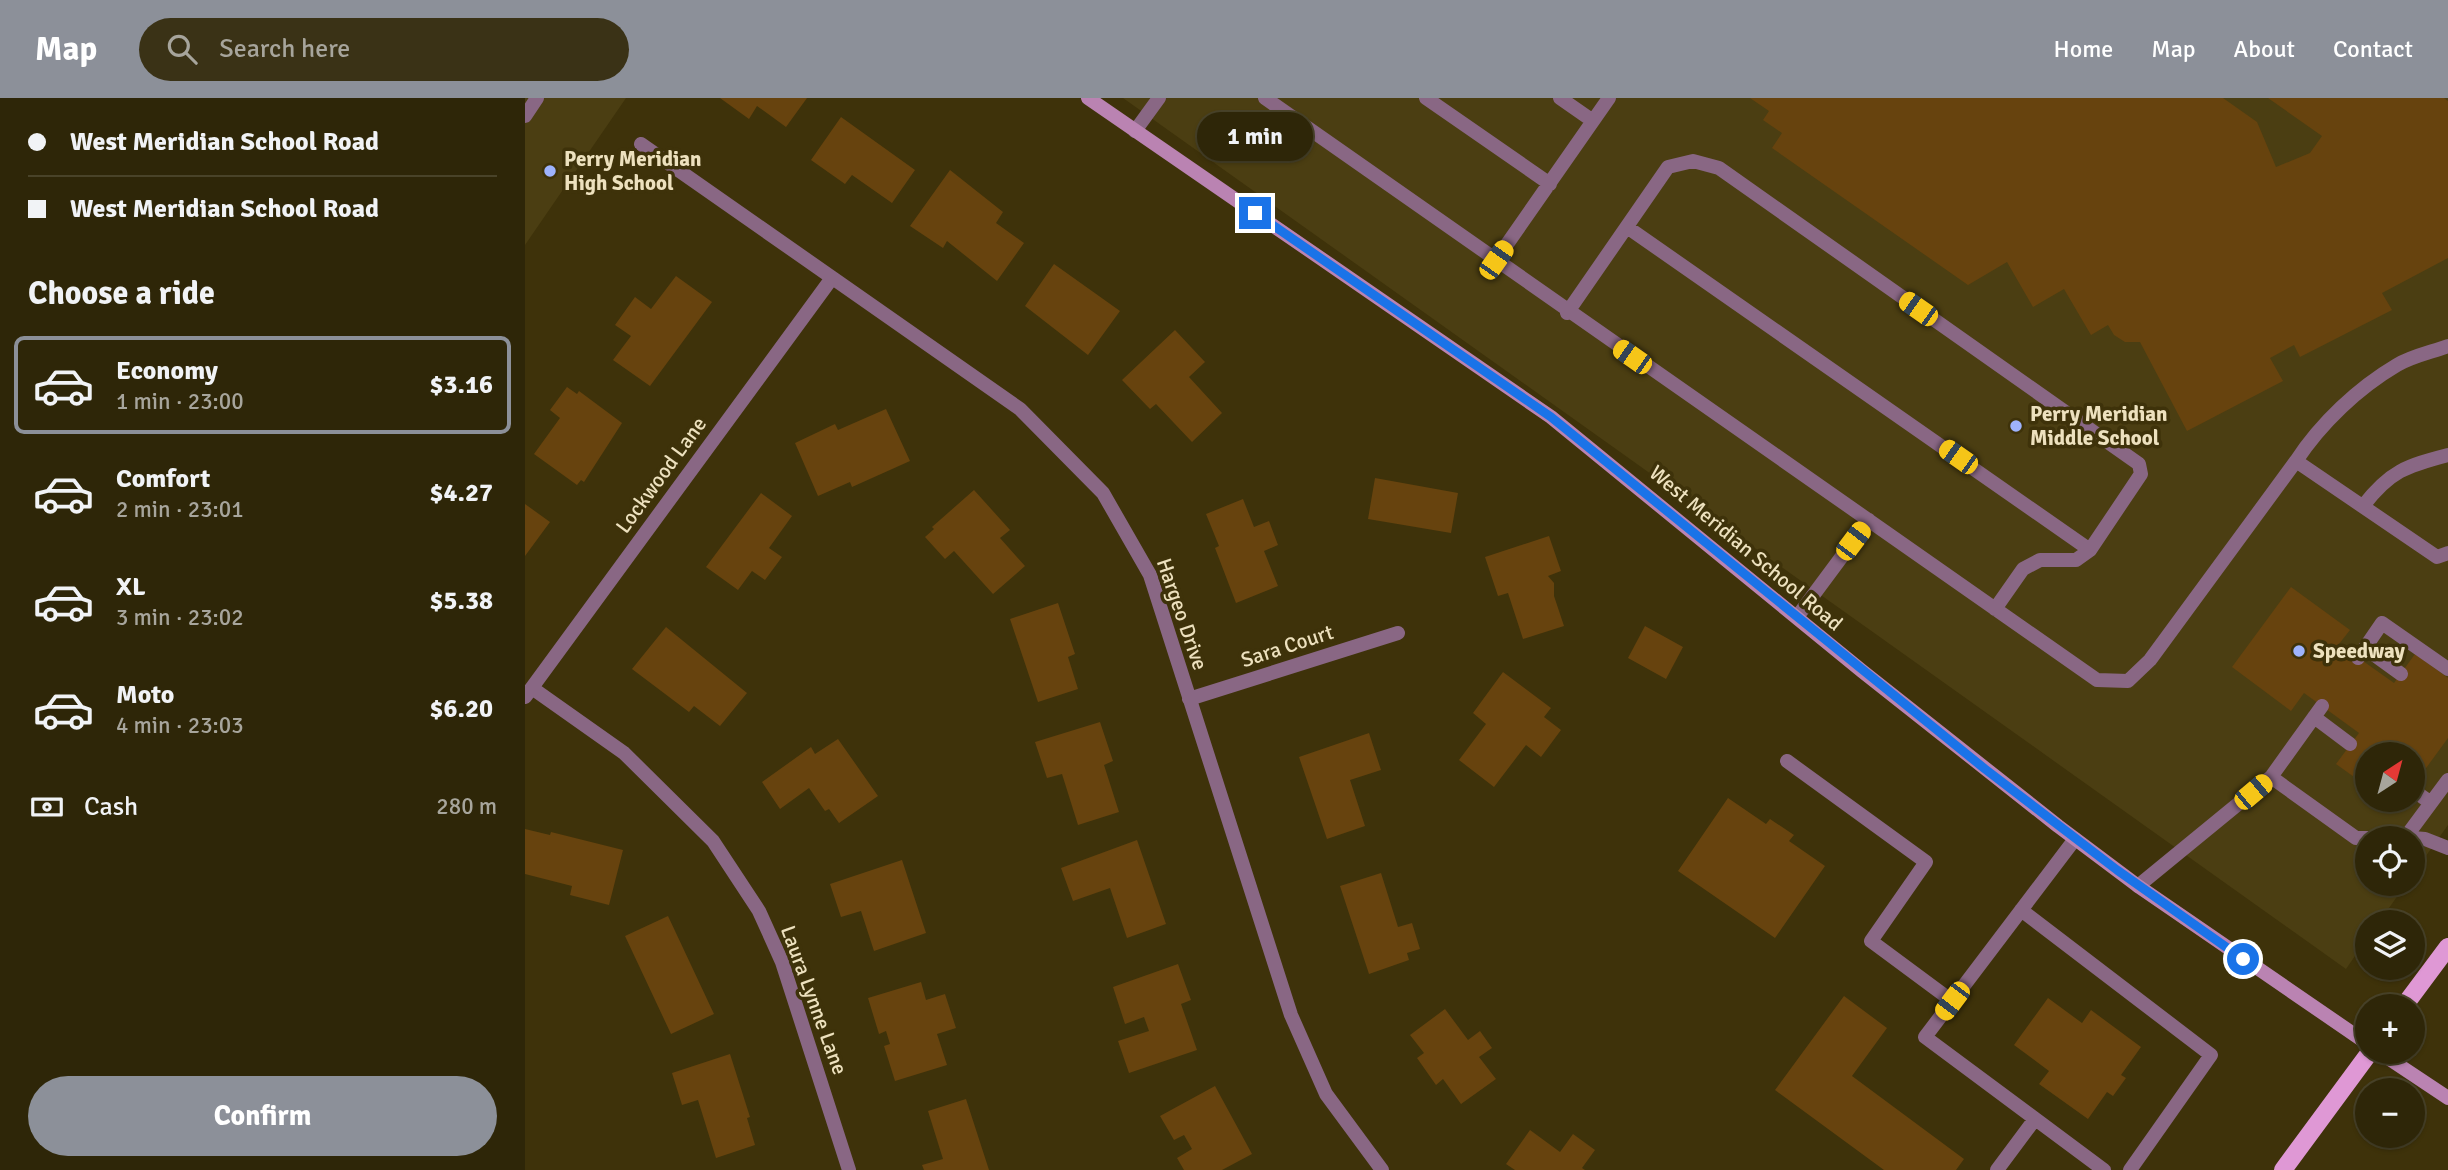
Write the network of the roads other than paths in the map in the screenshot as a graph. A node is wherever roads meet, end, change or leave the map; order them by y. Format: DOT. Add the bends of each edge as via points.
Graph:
graph roads {
  1 [pos="537,98"];
  2 [pos="1088,98"];
  3 [pos="1159,98"];
  4 [pos="1265,98"];
  5 [pos="1427,98"];
  6 [pos="1560,98"];
  7 [pos="1609,98"];
  8 [pos="525,116"];
  9 [pos="1593,121"];
  10 [pos="1135,131"];
  11 [pos="641,144"];
  12 [pos="1550,184"];
  13 [pos="1627,227"];
  14 [pos="1496,260"];
  15 [pos="832,278"];
  16 [pos="1567,313"];
  17 [pos="2448,346"];
  18 [pos="2448,455"];
  19 [pos="2296,461"];
  20 [pos="2363,506"];
  21 [pos="1868,520"];
  22 [pos="2090,550"];
  23 [pos="2448,554"];
  24 [pos="1995,608"];
  25 [pos="1797,617"];
  26 [pos="1398,633"];
  27 [pos="2448,670"];
  28 [pos="2401,674"];
  29 [pos="529,692"];
  30 [pos="1189,699"];
  31 [pos="2350,744"];
  32 [pos="1787,761"];
  33 [pos="2271,777"];
  34 [pos="2448,780"];
  35 [pos="2425,799"];
  36 [pos="2431,803"];
  37 [pos="2414,826"];
  38 [pos="2355,837"];
  39 [pos="2075,839"];
  40 [pos="2425,839"];
  41 [pos="2448,848"];
  42 [pos="2138,886"];
  43 [pos="2021,909"];
  44 [pos="2448,947"];
  45 [pos="2413,994"];
  46 [pos="1952,1001"];
  47 [pos="2355,1035"];
  48 [pos="2361,1064"];
  49 [pos="2397,1064"];
  50 [pos="2448,1098"];
  51 [pos="2035,1119"];
  52 [pos="849,1170"];
  53 [pos="1382,1170"];
  54 [pos="1997,1170"];
  55 [pos="2105,1170"];
  56 [pos="2130,1170"];
  57 [pos="2283,1170"];
  1 -- 8 [label="street"];
  2 -- 10 [label="main road, West Meridian School Road"];
  3 -- 10 [label="street"];
  4 -- 14 [label="street"];
  5 -- 12 [label="street"];
  6 -- 9 [label="street"];
  7 -- 9 [label="street"];
  9 -- 12 [label="street"];
  10 -- 25 [label="main road, West Meridian School Road" via="1551,417"];
  11 -- 15 [label="street, Hargeo Drive"];
  12 -- 14 [label="street"];
  13 -- 16 [label="street"];
  13 -- 22 [label="street"];
  13 -- 22 [label="street" via="1668,167 1693,160 1719,168 2139,464 2141,474"];
  14 -- 16 [label="street"];
  15 -- 29 [label="street, Lockwood Lane"];
  15 -- 30 [label="street, Hargeo Drive" via="1020,409 1103,493 1150,575"];
  16 -- 21 [label="street"];
  17 -- 19 [label="street" via="2400,363 2360,391"];
  18 -- 20 [label="street" via="2383,480"];
  19 -- 20 [label="street"];
  19 -- 24 [label="street" via="2150,660 2128,681 2097,680"];
  20 -- 23 [label="street" via="2437,557"];
  21 -- 24 [label="street"];
  21 -- 25 [label="street"];
  22 -- 24 [label="street" via="2076,560 2040,560 2023,569"];
  25 -- 39 [label="main road, West Meridian School Road"];
  26 -- 30 [label="street, Sara Court"];
  27 -- 28 [label="street" via="2382,623 2361,653"];
  29 -- 52 [label="street, Laura Lynne Lane" via="624,753 713,841 759,911 782,962"];
  30 -- 53 [label="street, Hargeo Drive" via="1291,1016 1325,1094"];
  31 -- 33 [label="street" via="2318,712"];
  32 -- 46 [label="street" via="1926,862 1871,941"];
  33 -- 38 [label="street"];
  33 -- 42 [label="street"];
  34 -- 36 [label="street"];
  35 -- 36 [label="street"];
  36 -- 37 [label="street"];
  39 -- 42 [label="main road, West Meridian School Road"];
  39 -- 43 [label="street"];
  40 -- 41 [label="street"];
  42 -- 47 [label="main road, West Meridian School Road"];
  43 -- 46 [label="street"];
  43 -- 56 [label="street" via="2211,1055"];
  44 -- 45 [label="main road"];
  46 -- 51 [label="street" via="1924,1037"];
  48 -- 57 [label="main road"];
  49 -- 50 [label="main road"];
  51 -- 54 [label="street"];
  51 -- 55 [label="street"];
}
